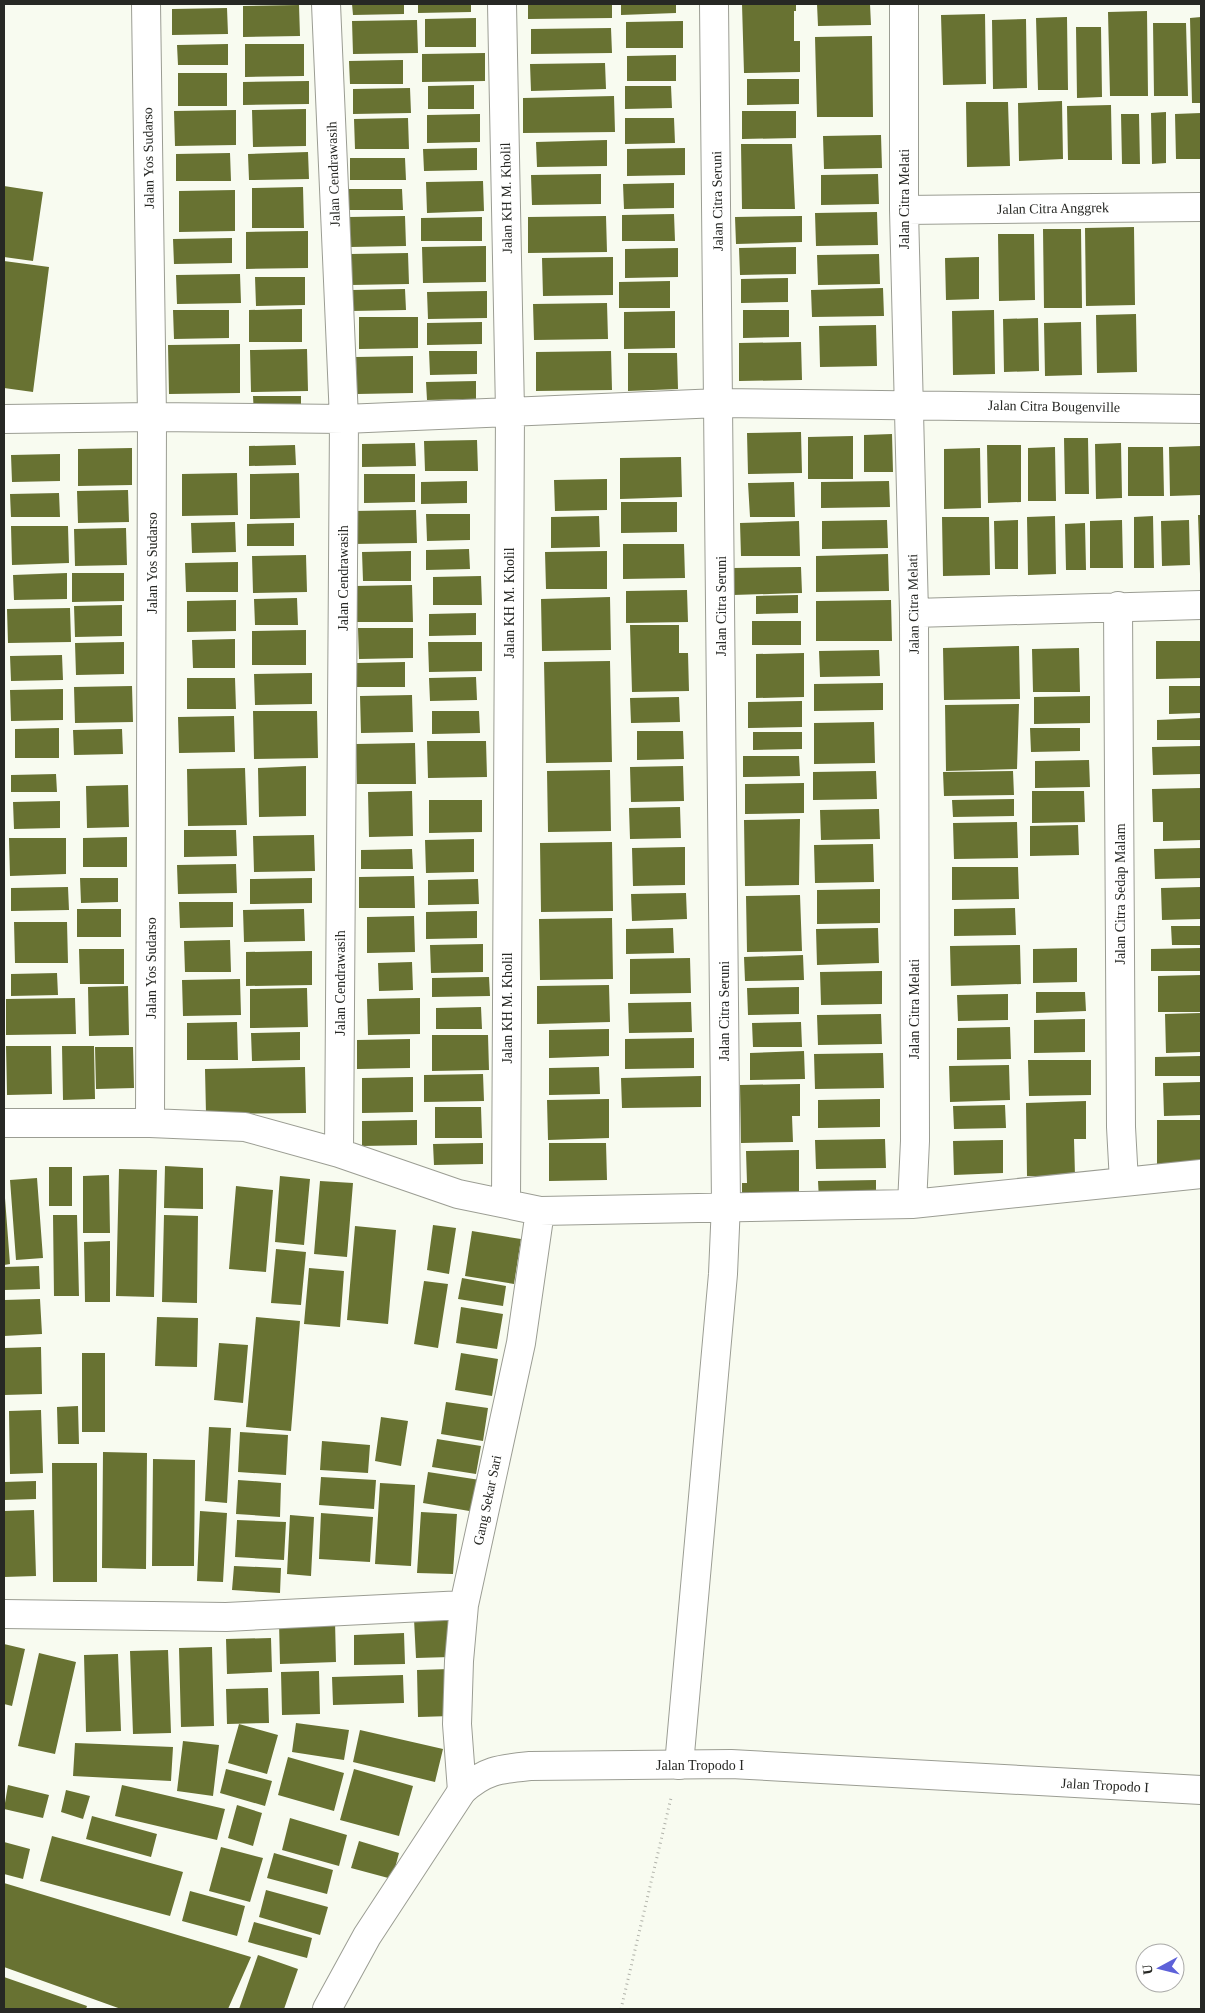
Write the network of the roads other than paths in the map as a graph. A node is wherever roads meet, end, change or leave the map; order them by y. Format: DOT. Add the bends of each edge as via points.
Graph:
graph roads {
  1 [pos="146,4"];
  2 [pos="326,4"];
  3 [pos="502,4"];
  4 [pos="714,4"];
  5 [pos="904,4"];
  6 [pos="1201,207"];
  7 [pos="904,210"];
  8 [pos="719,403"];
  9 [pos="908,404"];
  10 [pos="1201,408"];
  11 [pos="510,411"];
  12 [pos="152,416"];
  13 [pos="4,419"];
  14 [pos="344,419"];
  15 [pos="1201,604"];
  16 [pos="1118,606"];
  17 [pos="914,613"];
  18 [pos="150,1122"];
  19 [pos="4,1123"];
  20 [pos="339,1153"];
  21 [pos="1201,1174"];
  22 [pos="1124,1182"];
  23 [pos="506,1203"];
  24 [pos="912,1204"];
  25 [pos="726,1208"];
  26 [pos="540,1211"];
  27 [pos="464,1605"];
  28 [pos="4,1614"];
  29 [pos="679,1764"];
  30 [pos="1201,1790"];
  31 [pos="462,1791"];
  32 [pos="327,2009"];
  1 -- 12 [label="street, Jalan Yos Sudarso"];
  2 -- 14 [label="street, Jalan Cendrawasih"];
  3 -- 11 [label="street, Jalan KH M. Kholil"];
  4 -- 8 [label="street, Jalan Citra Seruni"];
  5 -- 7 [label="street, Jalan Citra Melati"];
  6 -- 7 [label="street, Jalan Citra Anggrek"];
  7 -- 9 [label="street, Jalan Citra Melati"];
  8 -- 9 [label="street, Jalan Citra Bougenville"];
  8 -- 11 [label="street, Jalan Citra Bougenville"];
  8 -- 25 [label="street, Jalan Citra Seruni"];
  9 -- 10 [label="street, Jalan Citra Bougenville"];
  9 -- 17 [label="street, Jalan Citra Melati"];
  11 -- 14 [label="street, Jalan Citra Bougenville"];
  11 -- 23 [label="street, Jalan KH M. Kholil"];
  12 -- 13 [label="street, Jalan Citra Bougenville"];
  12 -- 14 [label="street, Jalan Citra Bougenville"];
  12 -- 18 [label="street, Jalan Yos Sudarso"];
  14 -- 20 [label="street, Jalan Cendrawasih"];
  15 -- 16 [label="street"];
  16 -- 17 [label="street"];
  16 -- 22 [label="street, Jalan Citra Sedap Malam"];
  17 -- 24 [label="street, Jalan Citra Melati"];
  18 -- 19 [label="street"];
  18 -- 20 [label="street" via="245,1128"];
  20 -- 23 [label="street" via="458,1194"];
  21 -- 22 [label="street"];
  22 -- 24 [label="street"];
  23 -- 26 [label="street"];
  24 -- 25 [label="street"];
  25 -- 26 [label="street"];
  25 -- 29 [label="street, Jalan Citra Seruni" via="723,1274"];
  26 -- 27 [label="street, Gang Sekar Sari" via="522,1343"];
  27 -- 28 [label="street" via="226,1617"];
  27 -- 31 [label="street, Gang Sekar Sari" via="457,1724"];
  29 -- 30 [label="street, Jalan Tropodo I" via="731,1764"];
  29 -- 31 [label="street, Jalan Tropodo I" via="503,1769 478,1776"];
  31 -- 32 [label="street, Jalan Tropodo I" via="367,1936"];
}
